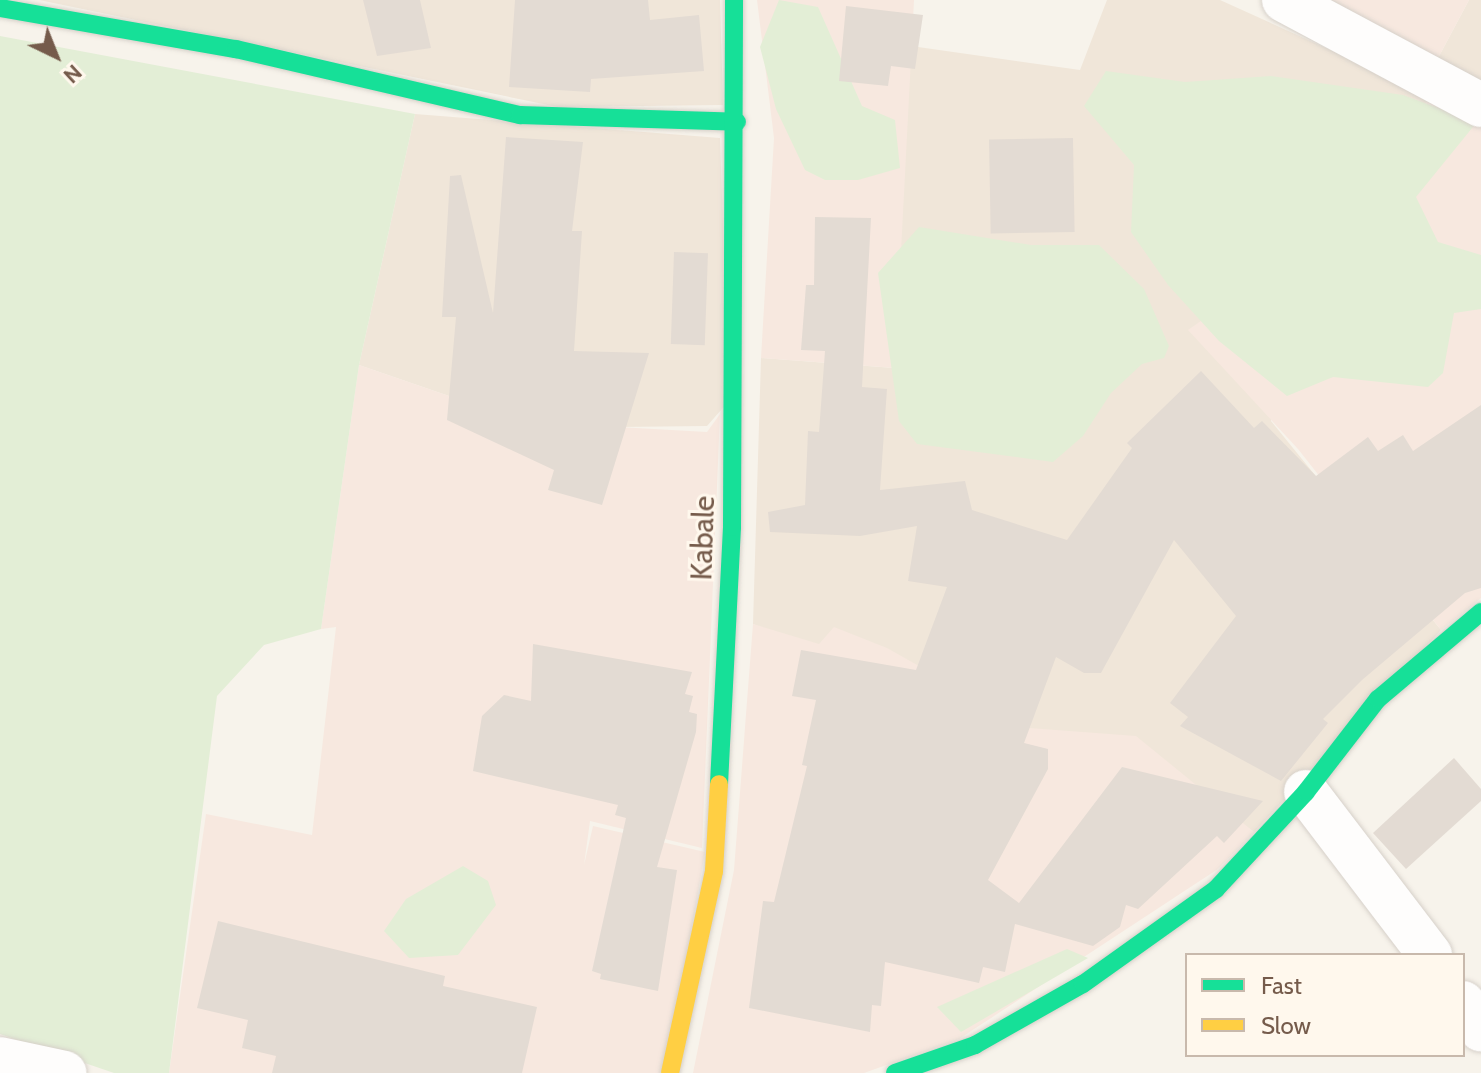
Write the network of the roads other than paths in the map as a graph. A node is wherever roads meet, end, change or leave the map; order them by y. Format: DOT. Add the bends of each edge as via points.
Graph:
graph roads {
  1 [pos="734,0"];
  2 [pos="1284,0"];
  3 [pos="0,8"];
  4 [pos="1481,105"];
  5 [pos="737,122"];
  6 [pos="1481,612"];
  7 [pos="1306,792"];
  8 [pos="1428,953"];
  9 [pos="1465,1006"];
  10 [pos="1481,1030"];
  11 [pos="0,1059"];
  12 [pos="65,1073"];
  13 [pos="670,1073"];
  14 [pos="895,1073"];
  1 -- 5 [label="street, Kabale"];
  2 -- 4 [label="street"];
  3 -- 5 [label="street" via="236,49 520,115"];
  5 -- 13 [label="street, Kabale" via="731,541 714,871"];
  6 -- 7 [label="street" via="1378,699"];
  7 -- 8 [label="street"];
  7 -- 14 [label="street" via="1216,889 1083,984 975,1045"];
  9 -- 10 [label="street"];
  11 -- 12 [label="street"];
}
